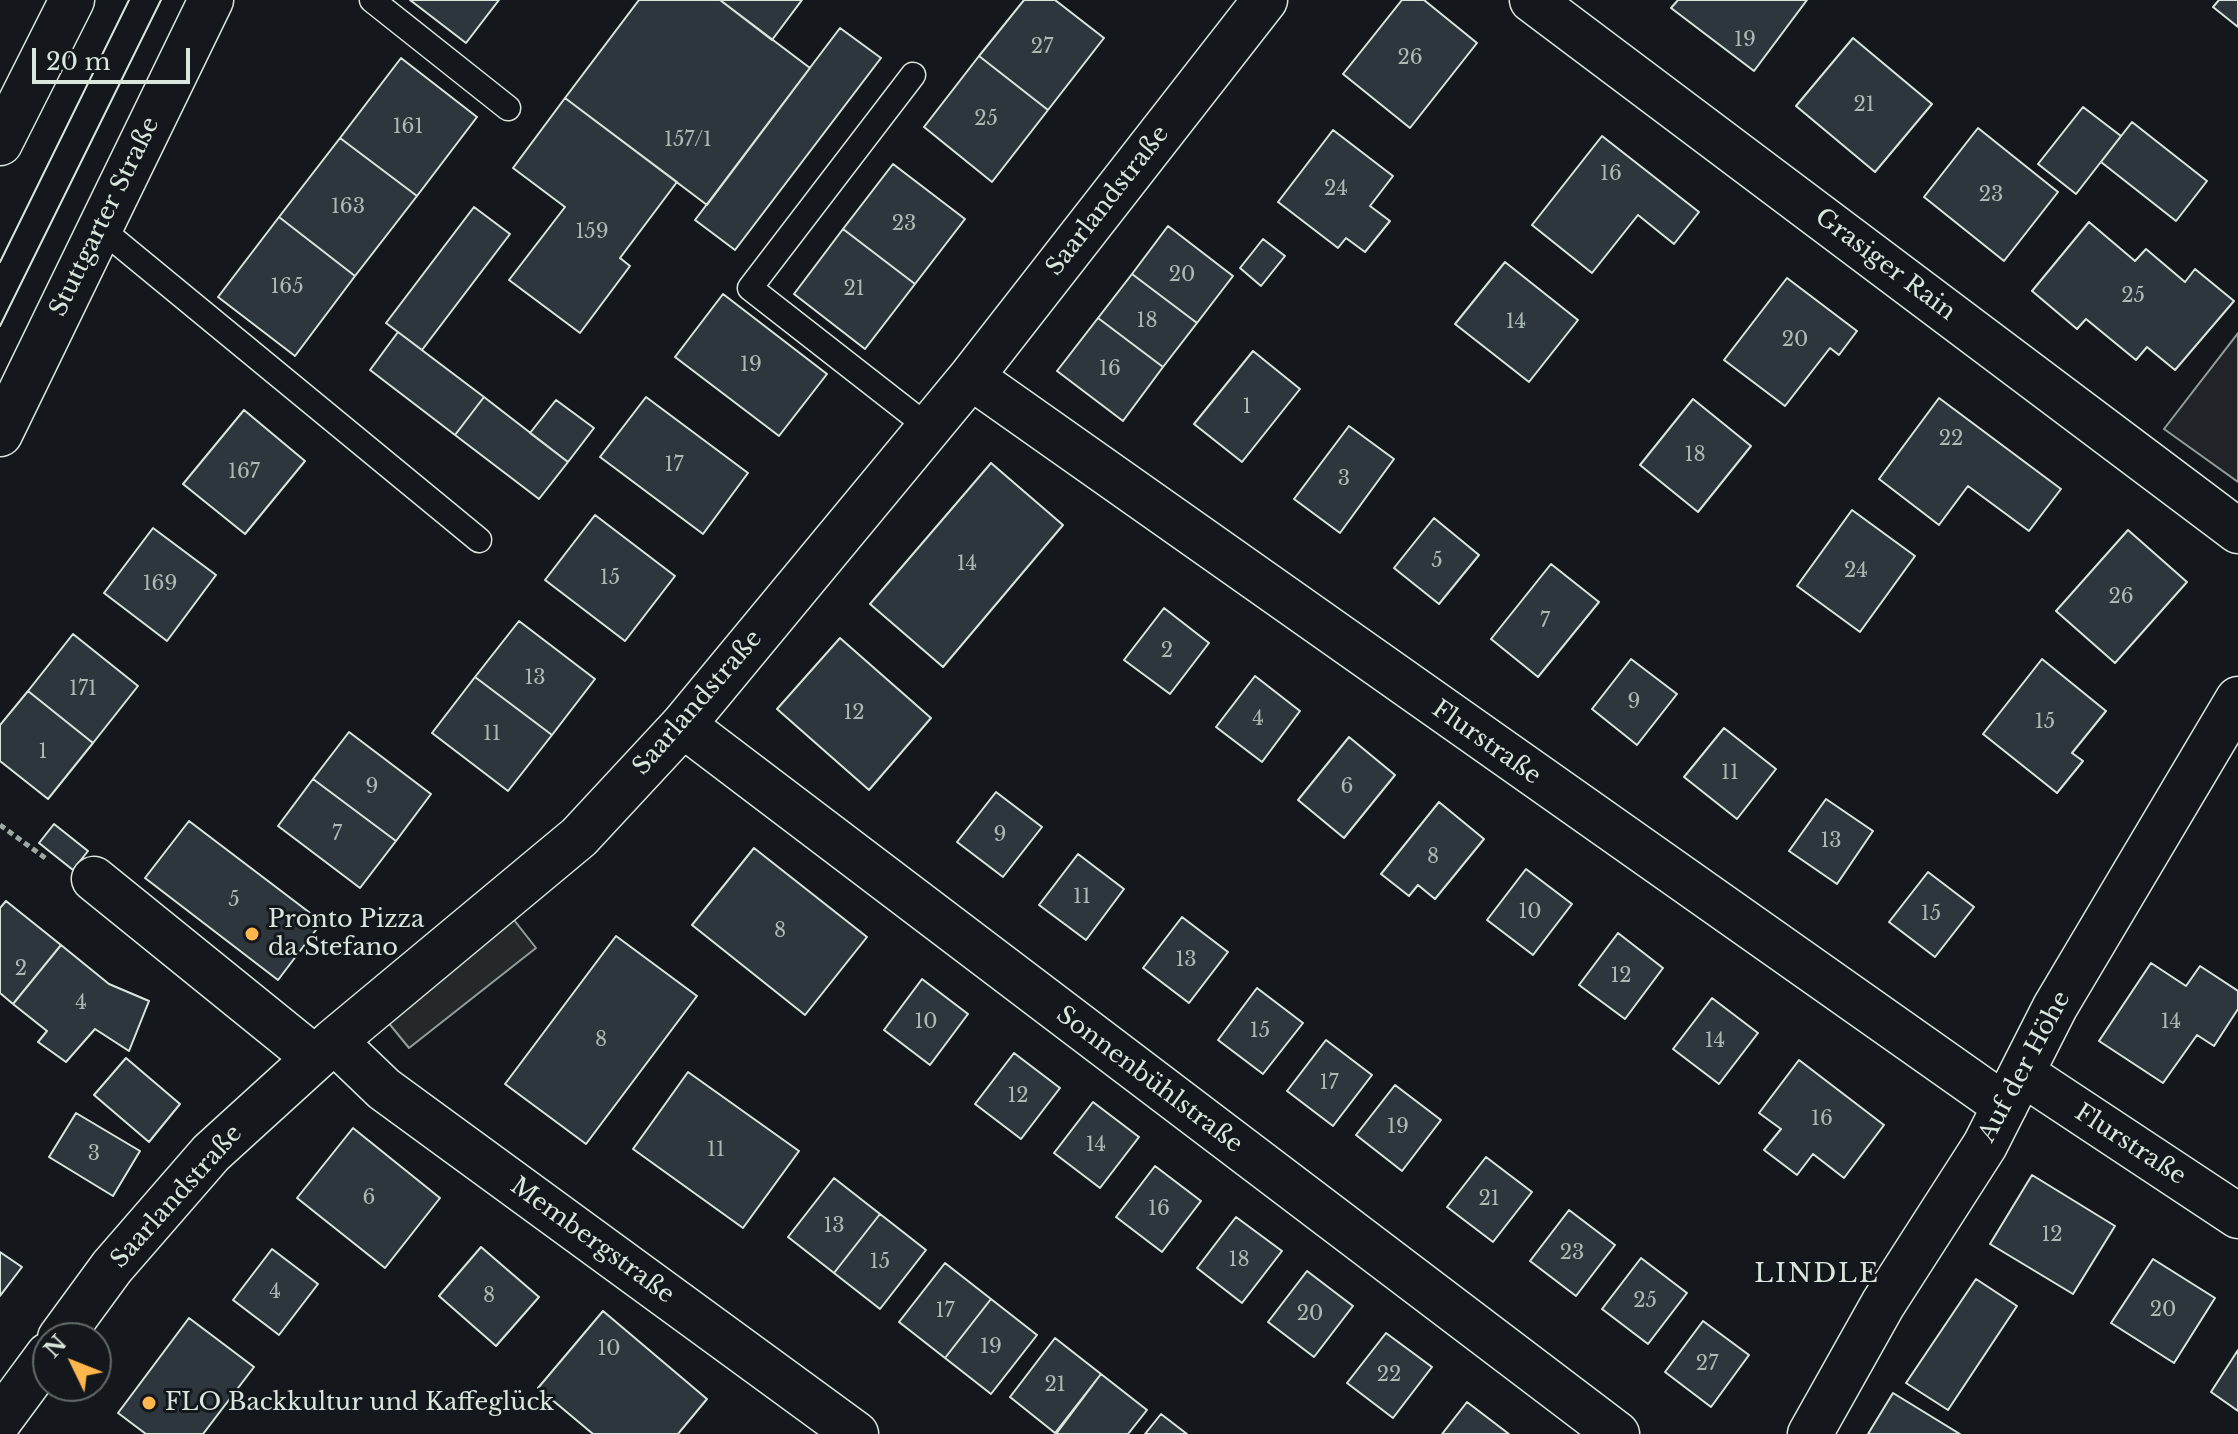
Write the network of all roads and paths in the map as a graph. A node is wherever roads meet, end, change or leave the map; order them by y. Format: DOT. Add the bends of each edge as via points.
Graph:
graph roads {
  1 [pos="72,0"];
  2 [pos="211,0"];
  3 [pos="372,0"];
  4 [pos="1265,0"];
  5 [pos="1532,0"];
  6 [pos="913,75"];
  7 [pos="508,108"];
  8 [pos="0,143"];
  9 [pos="100,228"];
  10 [pos="971,377"];
  11 [pos="928,427"];
  12 [pos="0,434"];
  13 [pos="2238,531"];
  14 [pos="479,540"];
  15 [pos="2238,699"];
  16 [pos="683,725"];
  17 [pos="0,825"];
  18 [pos="94,879"];
  19 [pos="324,1050"];
  20 [pos="2014,1089"];
  21 [pos="2238,1216"];
  22 [pos="72,1322"];
  23 [pos="32,1377"];
  24 [pos="0,1420"];
  25 [pos="856,1434"];
  26 [pos="1617,1434"];
  27 [pos="1810,1434"];
  1 -- 8 [label="street"];
  2 -- 9 [label="street, Stuttgarter Straße"];
  3 -- 7 [label="lane"];
  4 -- 10 [label="street, Saarlandstraße"];
  5 -- 13 [label="street, Grasiger Rain"];
  6 -- 11 [label="lane" via="750,288"];
  9 -- 12 [label="street, Stuttgarter Straße"];
  9 -- 14 [label="lane"];
  10 -- 11 [label="street, Saarlandstraße"];
  10 -- 20 [label="street, Flurstraße"];
  11 -- 16 [label="street, Saarlandstraße"];
  15 -- 20 [label="street, Auf der Höhe" via="2055,1007"];
  16 -- 19 [label="street, Saarlandstraße" via="579,837"];
  16 -- 26 [label="street, Sonnenbühlstraße"];
  17 -- 18 [label="path" via="67,874"];
  18 -- 19 [label="street, Membergstraße"];
  19 -- 22 [label="street, Saarlandstraße" via="211,1153"];
  19 -- 25 [label="street, Membergstraße"];
  20 -- 21 [label="street, Flurstraße"];
  20 -- 27 [label="street, Auf der Höhe"];
  23 -- 24 [label="street"];
}
